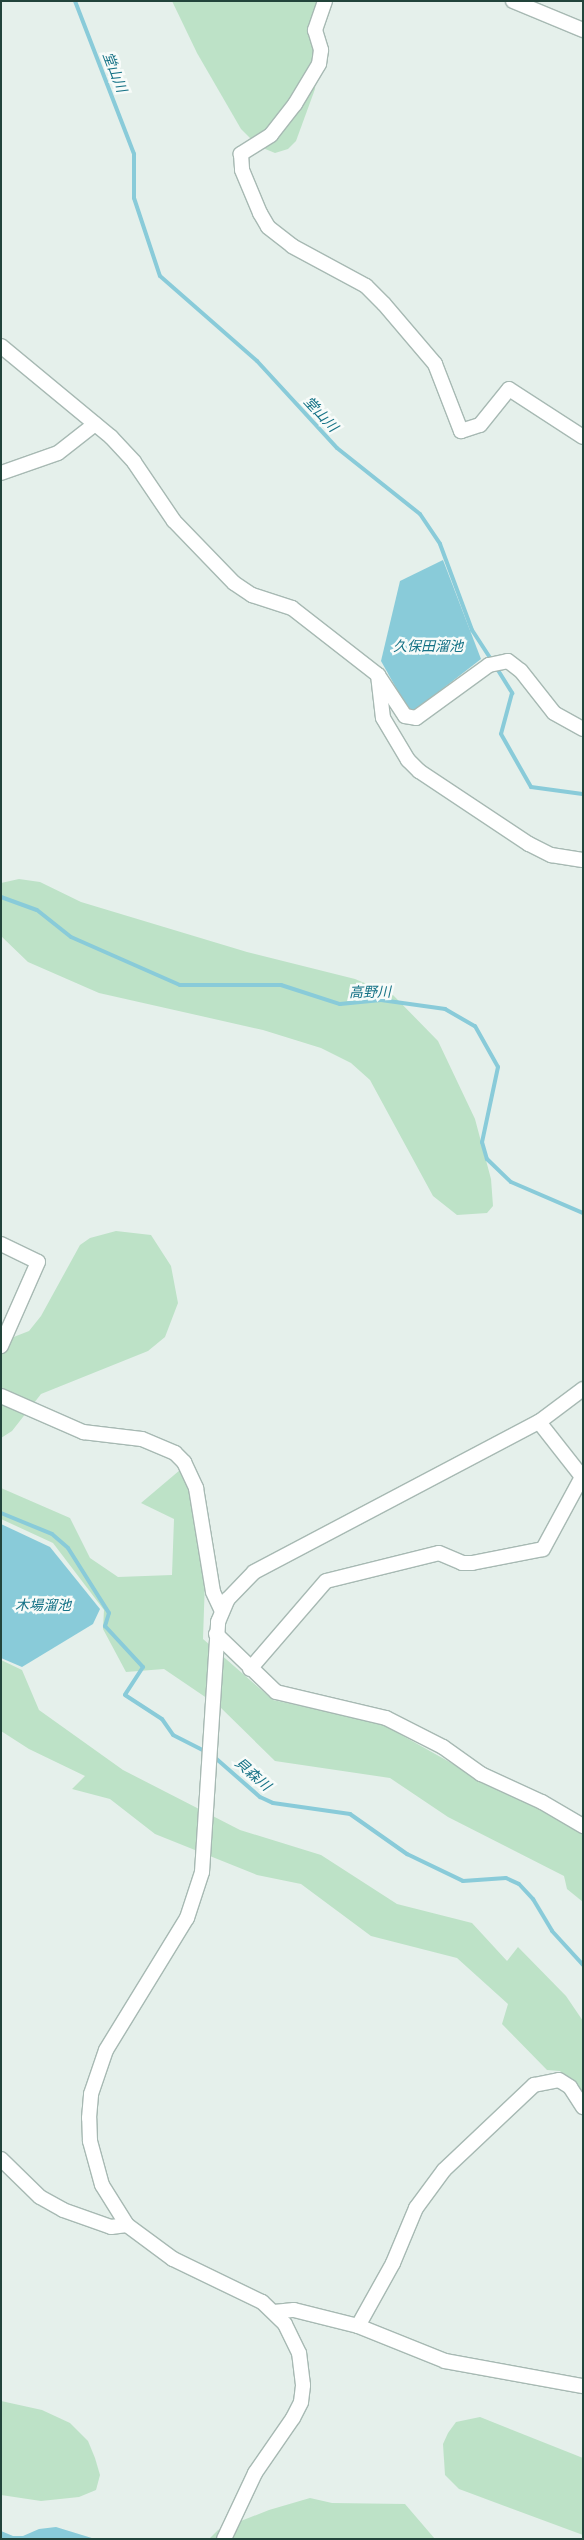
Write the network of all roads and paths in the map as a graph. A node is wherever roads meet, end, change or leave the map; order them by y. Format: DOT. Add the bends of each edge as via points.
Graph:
graph roads {
  1 [pos="324,1"];
  2 [pos="513,1"];
  3 [pos="583,30"];
  4 [pos="1,346"];
  5 [pos="95,424"];
  6 [pos="583,437"];
  7 [pos="1,474"];
  8 [pos="378,675"];
  9 [pos="583,729"];
  10 [pos="583,860"];
  11 [pos="1,1244"];
  12 [pos="1,1346"];
  13 [pos="583,1389"];
  14 [pos="1,1396"];
  15 [pos="539,1422"];
  16 [pos="582,1477"];
  17 [pos="222,1611"];
  18 [pos="216,1634"];
  19 [pos="250,1669"];
  20 [pos="583,1826"];
  21 [pos="583,2108"];
  22 [pos="1,2159"];
  23 [pos="128,2225"];
  24 [pos="274,2312"];
  25 [pos="358,2326"];
  26 [pos="583,2386"];
  27 [pos="224,2539"];
  1 -- 6 [label="street" via="315,30 321,50 318,64 295,104 271,135 241,154 242,170 260,214 268,227 292,246 366,286 384,304 435,364 461,431 480,425 509,389"];
  2 -- 3 [label="street"];
  4 -- 5 [label="street"];
  5 -- 7 [label="street" via="58,454"];
  5 -- 8 [label="street" via="134,462 174,521 234,584 252,595 292,608"];
  8 -- 9 [label="street" via="405,716 411,719 494,663 514,665 554,713"];
  8 -- 10 [label="street" via="383,718 408,760 419,771 529,844 551,855"];
  11 -- 12 [label="street" via="38,1262"];
  13 -- 15 [label="street"];
  14 -- 17 [label="street" via="82,1432 142,1439 175,1453 184,1462 196,1488 214,1592"];
  15 -- 16 [label="street"];
  15 -- 17 [label="street" via="269,1563 244,1580"];
  16 -- 19 [label="street" via="543,1549 472,1563 462,1563 439,1553 326,1581"];
  17 -- 18 [label="street"];
  18 -- 19 [label="street"];
  18 -- 23 [label="street" via="202,1872 187,1918 106,2050 91,2094 89,2118 94,2161 113,2206"];
  19 -- 20 [label="street" via="276,1692 386,1718 443,1747 480,1774 542,1802"];
  21 -- 25 [label="street" via="570,2087 559,2080 534,2085 444,2170 416,2208 393,2263"];
  22 -- 23 [label="street" via="40,2197 63,2210 112,2228"];
  23 -- 24 [label="street" via="173,2259 247,2294"];
  24 -- 25 [label="street" via="294,2310"];
  24 -- 27 [label="street" via="285,2324 299,2353 303,2385 301,2402 255,2473"];
  25 -- 26 [label="street" via="445,2361"];
}
